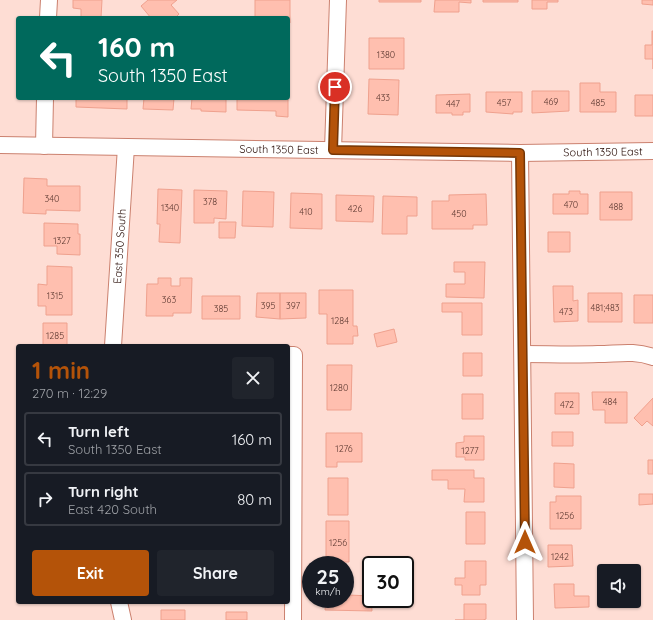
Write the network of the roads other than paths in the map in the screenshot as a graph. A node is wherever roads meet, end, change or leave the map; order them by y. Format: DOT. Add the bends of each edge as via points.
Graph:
graph roads {
  1 [pos="49,0"];
  2 [pos="338,0"];
  3 [pos="48,16"];
  4 [pos="45,100"];
  5 [pos="0,145"];
  6 [pos="44,146"];
  7 [pos="126,147"];
  8 [pos="333,150"];
  9 [pos="653,151"];
  10 [pos="520,153"];
  11 [pos="113,344"];
  12 [pos="524,354"];
  13 [pos="291,355"];
  14 [pos="653,357"];
  15 [pos="119,604"];
  16 [pos="123,620"];
  17 [pos="293,620"];
  18 [pos="525,620"];
  1 -- 3 [label="street"];
  2 -- 8 [label="street"];
  4 -- 6 [label="street"];
  5 -- 6 [label="street, South 1350 East"];
  6 -- 7 [label="street, South 1350 East"];
  7 -- 8 [label="street, South 1350 East"];
  7 -- 11 [label="street, East 350 South"];
  8 -- 10 [label="street, South 1350 East"];
  9 -- 10 [label="street, South 1350 East"];
  10 -- 12 [label="street"];
  12 -- 14 [label="street" via="627,352"];
  12 -- 18 [label="street"];
  13 -- 17 [label="street"];
  15 -- 16 [label="street"];
}
